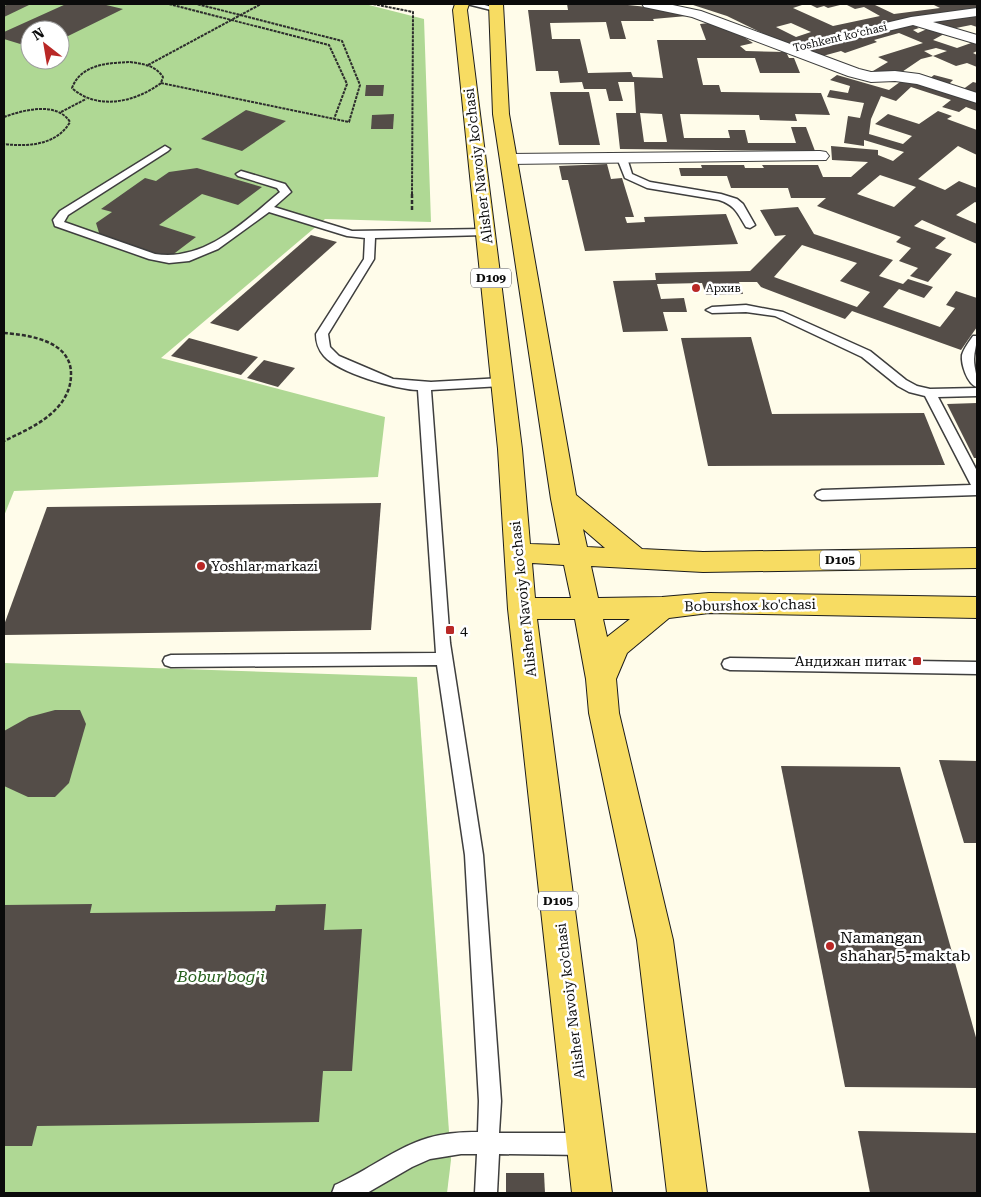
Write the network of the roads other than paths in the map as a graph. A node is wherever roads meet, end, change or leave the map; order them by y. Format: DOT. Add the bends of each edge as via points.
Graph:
graph roads {
  1 [pos="462,4"];
  2 [pos="471,4"];
  3 [pos="649,4"];
  4 [pos="495,7"];
  5 [pos="977,12"];
  6 [pos="910,21"];
  7 [pos="977,40"];
  8 [pos="791,50"];
  9 [pos="977,98"];
  10 [pos="165,149"];
  11 [pos="820,156"];
  12 [pos="622,158"];
  13 [pos="509,159"];
  14 [pos="240,174"];
  15 [pos="267,208"];
  16 [pos="750,225"];
  17 [pos="485,232"];
  18 [pos="370,235"];
  19 [pos="712,310"];
  20 [pos="977,339"];
  21 [pos="502,382"];
  22 [pos="977,383"];
  23 [pos="424,385"];
  24 [pos="977,392"];
  25 [pos="930,393"];
  26 [pos="977,484"];
  27 [pos="977,490"];
  28 [pos="822,495"];
  29 [pos="564,499"];
  30 [pos="518,554"];
  31 [pos="577,555"];
  32 [pos="635,558"];
  33 [pos="977,558"];
  34 [pos="977,607"];
  35 [pos="662,608"];
  36 [pos="522,609"];
  37 [pos="585,609"];
  38 [pos="444,659"];
  39 [pos="171,661"];
  40 [pos="730,664"];
  41 [pos="977,668"];
  42 [pos="601,679"];
  43 [pos="488,1144"];
  44 [pos="587,1144"];
  45 [pos="343,1193"];
  46 [pos="486,1193"];
  47 [pos="592,1193"];
  48 [pos="687,1193"];
  1 -- 17 [label="main road, Alisher Navoiy ko'chasi / D109" via="460,10"];
  2 -- 4 [label="lane"];
  3 -- 8 [label="street, Toshkent koʻchasi" via="696,14"];
  4 -- 13 [label="main road, D109" via="501,114"];
  5 -- 6 [label="street, Toshkent koʻchasi"];
  6 -- 7 [label="street"];
  6 -- 8 [label="street, Toshkent koʻchasi"];
  8 -- 9 [label="street" via="854,73 919,79"];
  10 -- 15 [label="lane" via="64,213 58,220 59,224 168,260 207,252"];
  11 -- 12 [label="street"];
  12 -- 13 [label="street"];
  12 -- 16 [label="lane" via="628,176 647,185 734,201"];
  13 -- 29 [label="main road, D109"];
  14 -- 15 [label="lane" via="285,189 283,196"];
  15 -- 18 [label="lane" via="351,234"];
  17 -- 18 [label="lane"];
  17 -- 21 [label="main road, Alisher Navoiy ko'chasi / D109"];
  18 -- 23 [label="lane" via="369,259 322,334 322,344 327,355 378,378 392,383"];
  19 -- 25 [label="lane" via="750,308 780,314 866,354 902,383"];
  20 -- 22 [label="lane" via="968,350 968,366"];
  21 -- 23 [label="lane"];
  21 -- 30 [label="main road, Alisher Navoiy ko'chasi / D109"];
  23 -- 38 [label="lane"];
  24 -- 25 [label="lane"];
  25 -- 26 [label="lane"];
  27 -- 28 [label="lane"];
  29 -- 31 [label="main road, D109"];
  29 -- 32 [label="main road"];
  30 -- 31 [label="main road, D105"];
  30 -- 36 [label="main road, Alisher Navoiy ko'chasi / D105"];
  31 -- 32 [label="main road, D105"];
  31 -- 37 [label="main road"];
  32 -- 33 [label="main road, D105" via="703,562"];
  34 -- 35 [label="main road, Boburshox ko'chasi" via="708,603"];
  35 -- 37 [label="main road, Boburshox ko'chasi"];
  35 -- 42 [label="main road" via="616,646"];
  36 -- 37 [label="main road, Boburshox ko'chasi"];
  36 -- 44 [label="main road, Alisher Navoiy ko'chasi / D105"];
  37 -- 42 [label="main road"];
  38 -- 39 [label="lane"];
  38 -- 43 [label="lane" via="474,855 490,1101"];
  40 -- 41 [label="lane"];
  42 -- 48 [label="main road" via="604,713 656,940"];
  43 -- 44 [label="lane"];
  43 -- 45 [label="lane" via="461,1143 429,1148"];
  43 -- 46 [label="lane"];
  44 -- 47 [label="main road, Alisher Navoiy ko'chasi / D105"];
}
